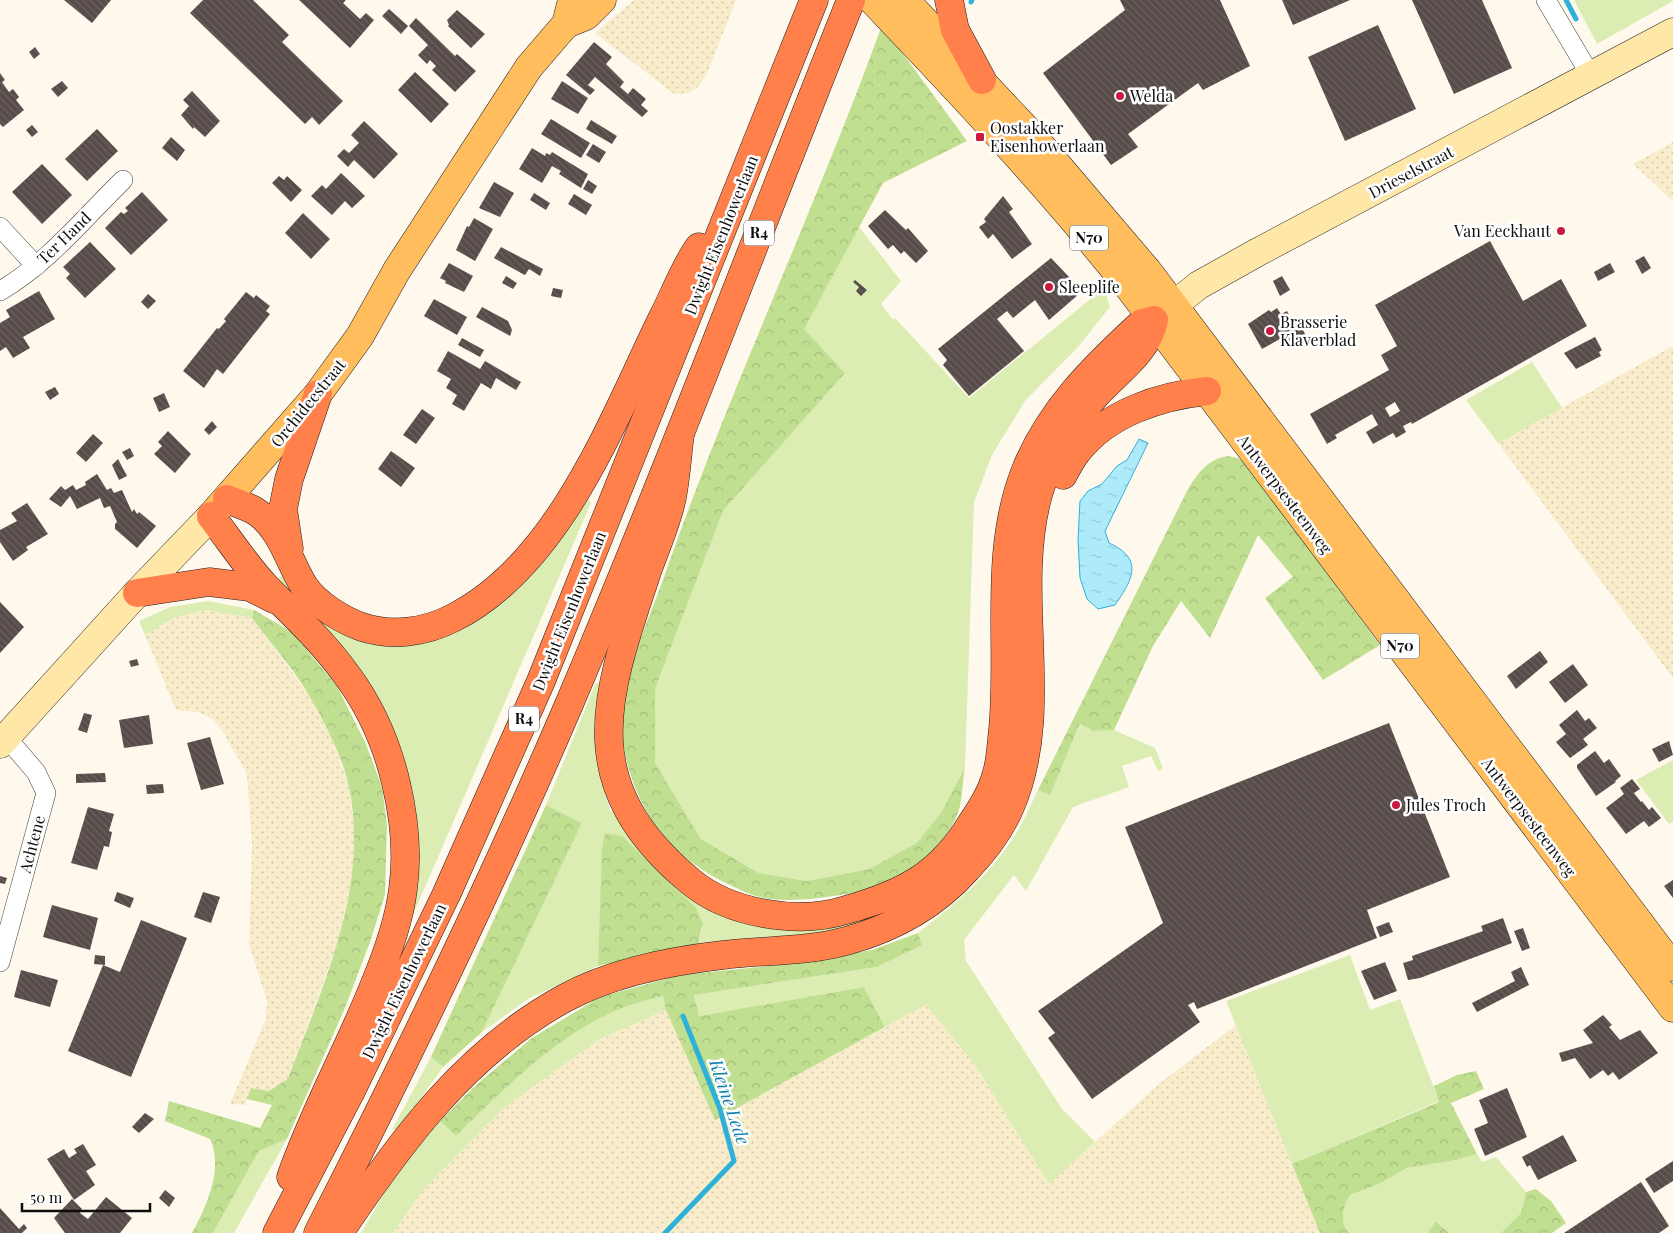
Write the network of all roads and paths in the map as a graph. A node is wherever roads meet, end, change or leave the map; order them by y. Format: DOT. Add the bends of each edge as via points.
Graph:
graph roads {
  1 [pos="602,0"];
  2 [pos="851,0"];
  3 [pos="872,0"];
  4 [pos="906,0"];
  5 [pos="949,0"];
  6 [pos="1546,0"];
  7 [pos="813,2"];
  8 [pos="569,12"];
  9 [pos="1673,32"];
  10 [pos="1591,76"];
  11 [pos="982,80"];
  12 [pos="123,180"];
  13 [pos="739,190"];
  14 [pos="0,227"];
  15 [pos="36,266"];
  16 [pos="0,291"];
  17 [pos="1164,313"];
  18 [pos="1208,391"];
  19 [pos="318,394"];
  20 [pos="680,434"];
  21 [pos="219,508"];
  22 [pos="1031,533"];
  23 [pos="290,555"];
  24 [pos="137,592"];
  25 [pos="285,605"];
  26 [pos="1407,635"];
  27 [pos="3,741"];
  28 [pos="1635,937"];
  29 [pos="0,962"];
  30 [pos="1673,967"];
  31 [pos="1673,1008"];
  32 [pos="271,1233"];
  33 [pos="277,1233"];
  34 [pos="318,1233"];
  35 [pos="339,1233"];
  1 -- 8 [label="main road, Orchideestraat" via="586,16"];
  2 -- 20 [label="highway, Dwight Eisenhowerlaan / R4"];
  3 -- 17 [label="main road, Antwerpsesteenweg / N70"];
  4 -- 11 [label="main road, Antwerpsesteenweg / N70"];
  5 -- 11 [label="highway" via="955,30"];
  6 -- 10 [label="street"];
  7 -- 13 [label="highway, Dwight Eisenhowerlaan / R4"];
  8 -- 19 [label="main road, Orchideestraat" via="529,67 402,263 360,336"];
  9 -- 10 [label="street, Drieselstraat"];
  10 -- 17 [label="street, Drieselstraat" via="1258,252 1199,285"];
  11 -- 17 [label="main road, Antwerpsesteenweg / N70" via="1092,203"];
  12 -- 15 [label="street, Ter Hand"];
  13 -- 23 [label="highway" via="696,251 577,491 534,552 486,598 468,611 432,628 396,633 379,631 362,627 323,605 306,588"];
  13 -- 33 [label="highway, Dwight Eisenhowerlaan / R4" via="541,681 446,894 361,1072"];
  14 -- 15 [label="street"];
  15 -- 16 [label="street, Ter Hand"];
  17 -- 18 [label="main road, Antwerpsesteenweg / N70"];
  17 -- 20 [label="highway" via="1142,323 1075,389 1058,410 1025,473 1009,529 1005,596 1006,700 1000,756 990,794 956,848 923,879 886,899 834,914 787,917 736,906 694,885 660,854 636,824 621,796 610,756 610,696 634,611 671,502"];
  17 -- 22 [label="highway" via="1151,336 1094,397 1054,454 1038,493"];
  17 -- 26 [label="main road, Antwerpsesteenweg / N70"];
  18 -- 22 [label="highway" via="1134,409 1097,432 1077,452"];
  18 -- 26 [label="main road, Antwerpsesteenweg / N70"];
  19 -- 21 [label="main road, Orchideestraat"];
  19 -- 23 [label="highway" via="289,480 283,509"];
  20 -- 34 [label="highway, Dwight Eisenhowerlaan / R4" via="570,704 390,1093"];
  21 -- 23 [label="highway" via="255,511"];
  21 -- 24 [label="street, Orchideestraat"];
  21 -- 25 [label="highway" via="266,586"];
  22 -- 35 [label="highway" via="1028,749 1012,804 999,832 951,887 922,910 844,942 722,955 649,967 603,981 566,998 502,1038 458,1078 385,1165"];
  24 -- 25 [label="highway" via="208,582 250,587"];
  24 -- 27 [label="street, Orchideestraat"];
  25 -- 32 [label="highway" via="317,637 347,675 368,709 390,758 401,803 405,846 403,889 389,948 356,1031 304,1139"];
  26 -- 28 [label="main road, Antwerpsesteenweg / N70"];
  27 -- 29 [label="street, Achtene" via="36,772 46,793"];
  28 -- 30 [label="main road, Antwerpsesteenweg / N70"];
  28 -- 31 [label="main road, Antwerpsesteenweg / N70"];
}
